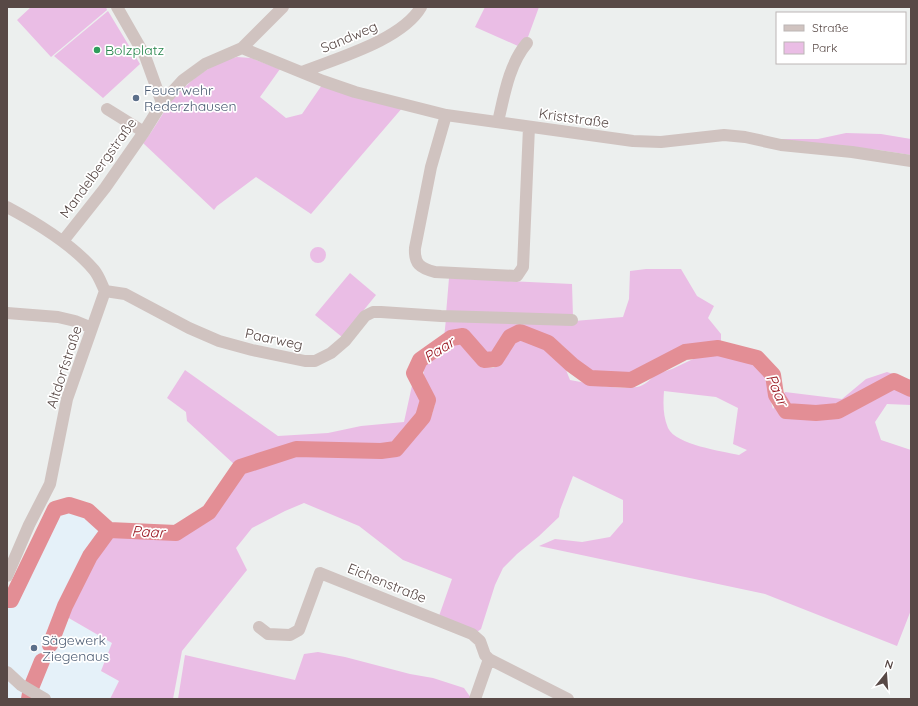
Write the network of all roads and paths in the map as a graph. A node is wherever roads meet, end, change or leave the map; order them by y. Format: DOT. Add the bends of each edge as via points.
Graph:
graph roads {
  1 [pos="117,7"];
  2 [pos="283,7"];
  3 [pos="421,7"];
  4 [pos="527,43"];
  5 [pos="242,48"];
  6 [pos="302,72"];
  7 [pos="162,103"];
  8 [pos="107,109"];
  9 [pos="446,115"];
  10 [pos="498,122"];
  11 [pos="529,127"];
  12 [pos="144,132"];
  13 [pos="911,161"];
  14 [pos="8,210"];
  15 [pos="62,241"];
  16 [pos="105,292"];
  17 [pos="7,313"];
  18 [pos="572,320"];
  19 [pos="92,328"];
  20 [pos="7,576"];
  21 [pos="259,627"];
  22 [pos="489,659"];
  23 [pos="7,672"];
  24 [pos="41,696"];
  25 [pos="476,699"];
  26 [pos="568,699"];
  1 -- 7 [label="street" via="145,56"];
  2 -- 5 [label="street, Mandelbergstraße"];
  3 -- 6 [label="street, Sandweg" via="400,30 372,45"];
  4 -- 10 [label="street" via="510,76"];
  5 -- 6 [label="street, Kriststraße"];
  5 -- 7 [label="street, Mandelbergstraße" via="205,64 183,80"];
  6 -- 9 [label="street, Kriststraße" via="355,92"];
  7 -- 12 [label="street, Mandelbergstraße"];
  8 -- 12 [label="street"];
  9 -- 10 [label="street, Kriststraße"];
  9 -- 11 [label="street" via="431,167 414,257 424,270 435,272 517,276 523,267"];
  10 -- 11 [label="street, Kriststraße"];
  11 -- 13 [label="street, Kriststraße" via="622,140 661,142 724,135 745,136 781,145"];
  12 -- 15 [label="street, Mandelbergstraße" via="105,188"];
  14 -- 15 [label="street" via="33,221"];
  15 -- 16 [label="street" via="94,270"];
  16 -- 18 [label="street, Paarweg" via="125,294 219,341 305,361 315,361 331,353 345,341 365,316 373,312"];
  16 -- 19 [label="street, Altdorfstraße"];
  17 -- 19 [label="street" via="58,317"];
  19 -- 20 [label="street, Altdorfstraße" via="67,399 50,484"];
  21 -- 22 [label="street, Eichenstraße" via="268,634 290,635 299,630 320,573 472,634 480,641"];
  22 -- 25 [label="street"];
  22 -- 26 [label="street"];
  23 -- 24 [label="street" via="21,685"];
}
